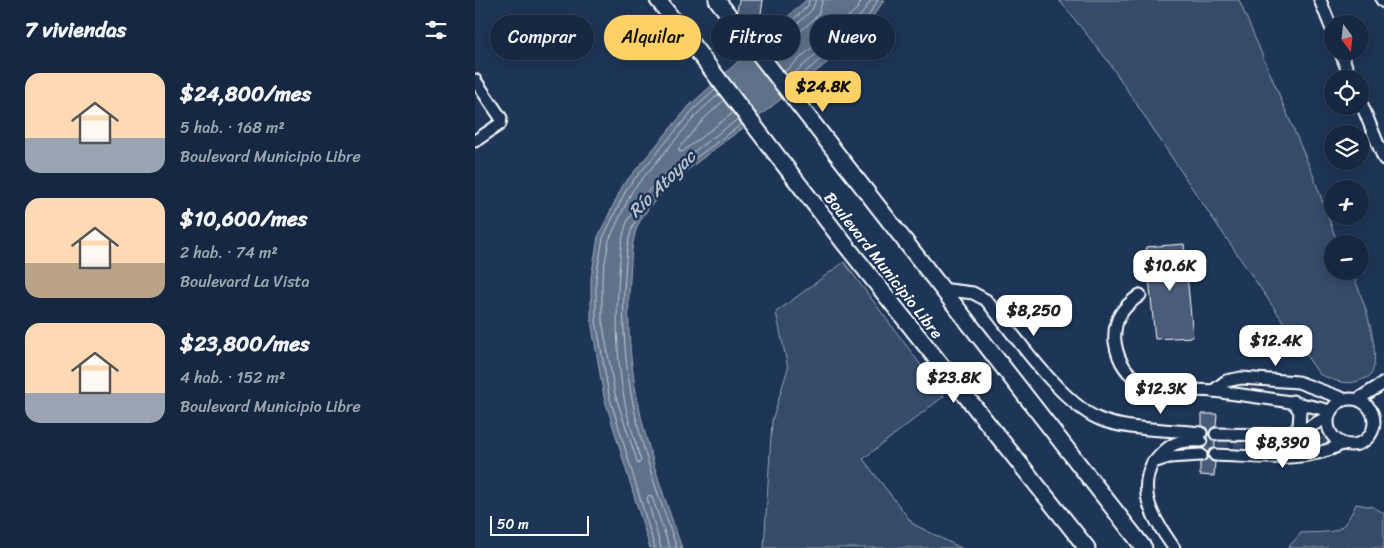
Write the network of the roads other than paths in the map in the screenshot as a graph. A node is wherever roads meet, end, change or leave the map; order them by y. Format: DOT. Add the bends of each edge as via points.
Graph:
graph roads {
  1 [pos="658,0"];
  2 [pos="717,0"];
  3 [pos="1320,0"];
  4 [pos="1326,15"];
  5 [pos="475,80"];
  6 [pos="1366,115"];
  7 [pos="475,141"];
  8 [pos="1384,159"];
  9 [pos="941,289"];
  10 [pos="1140,294"];
  11 [pos="1384,383"];
  12 [pos="1213,391"];
  13 [pos="1344,399"];
  14 [pos="1357,399"];
  15 [pos="1293,401"];
  16 [pos="1329,414"];
  17 [pos="1379,414"];
  18 [pos="1294,432"];
  19 [pos="1216,434"];
  20 [pos="1342,444"];
  21 [pos="1201,455"];
  22 [pos="1215,455"];
  23 [pos="1153,462"];
  24 [pos="1143,547"];
  25 [pos="1087,548"];
  26 [pos="1174,548"];
  1 -- 25 [label="main road, Boulevard Municipio Libre" via="844,242"];
  2 -- 9 [label="main road, Boulevard Municipio Libre"];
  3 -- 4 [label="street"];
  5 -- 7 [label="street" via="501,118 500,124"];
  6 -- 8 [label="street"];
  9 -- 23 [label="street" via="973,293 986,300 1067,398 1099,419 1201,437 1167,446"];
  9 -- 24 [label="main road, Boulevard Municipio Libre"];
  10 -- 12 [label="street" via="1118,316 1114,330 1120,361 1130,375 1157,389"];
  11 -- 14 [label="street"];
  12 -- 13 [label="street" via="1226,381 1241,378 1298,382"];
  12 -- 15 [label="street"];
  13 -- 14 [label="street"];
  13 -- 16 [label="street"];
  14 -- 17 [label="street"];
  15 -- 16 [label="street"];
  15 -- 18 [label="street" via="1301,412 1299,426"];
  16 -- 18 [label="street"];
  16 -- 20 [label="street" via="1328,428 1333,438"];
  17 -- 20 [label="street" via="1373,432 1363,443 1353,446"];
  18 -- 19 [label="street" via="1271,436"];
  20 -- 22 [label="street" via="1305,456"];
  21 -- 23 [label="street" via="1169,457"];
  23 -- 26 [label="street" via="1147,482 1148,503 1156,523"];
}
